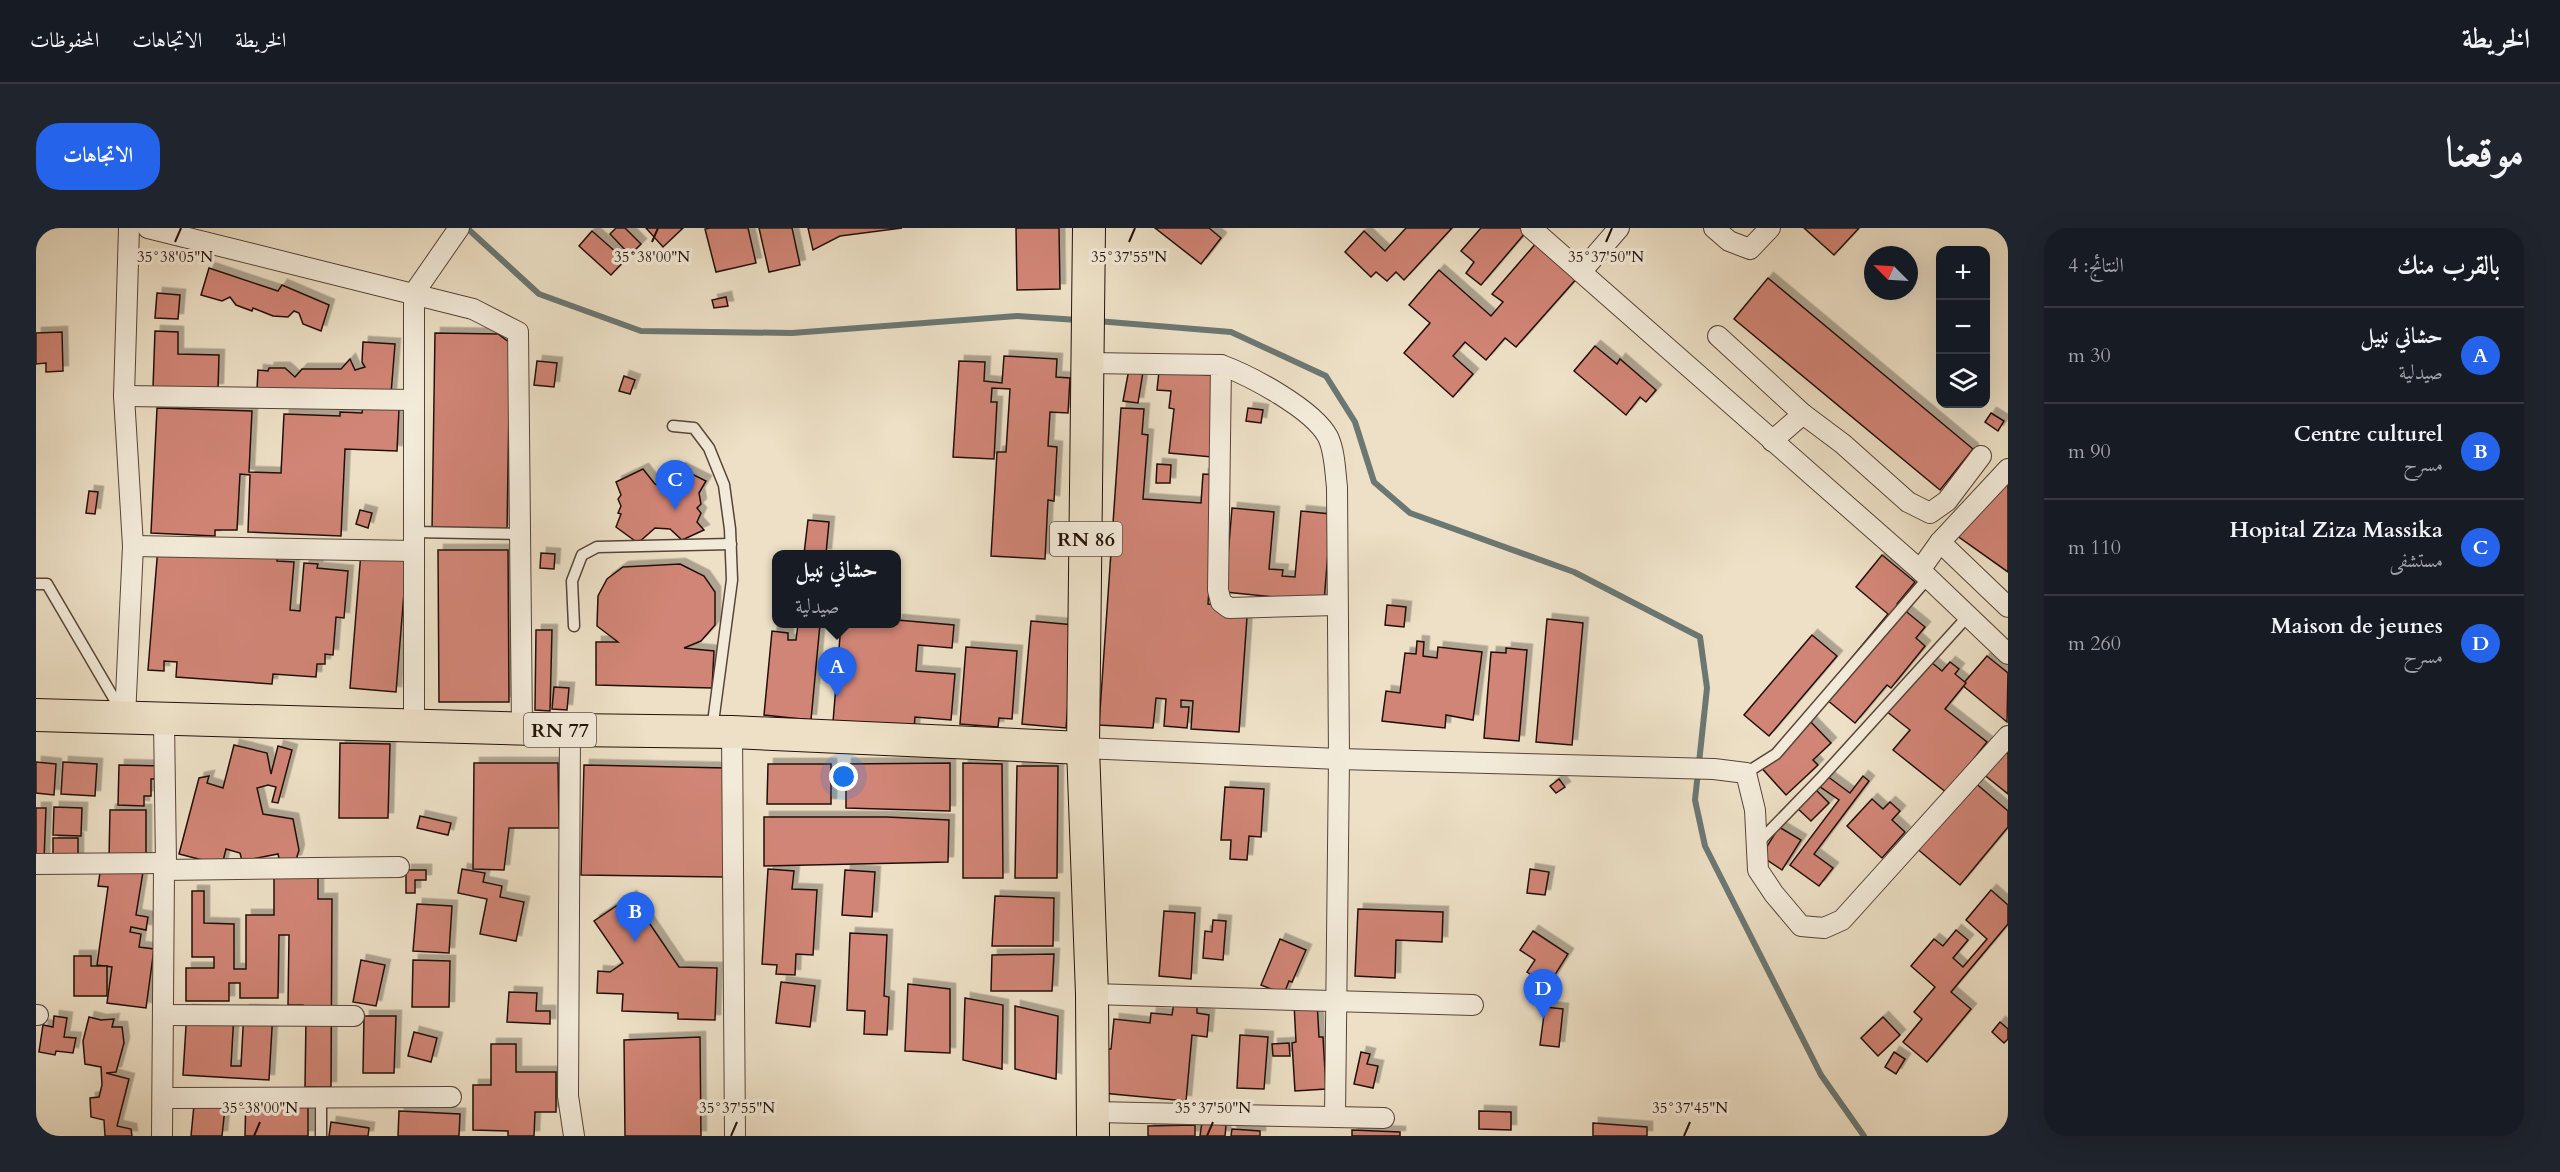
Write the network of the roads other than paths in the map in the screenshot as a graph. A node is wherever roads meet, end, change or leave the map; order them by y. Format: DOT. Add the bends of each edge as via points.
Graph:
graph roads {
  1 [pos="129,228"];
  2 [pos="148,228"];
  3 [pos="1089,228"];
  4 [pos="1531,228"];
  5 [pos="1619,228"];
  6 [pos="1714,228"];
  7 [pos="1770,228"];
  8 [pos="456,232"];
  9 [pos="1581,272"];
  10 [pos="414,293"];
  11 [pos="1718,336"];
  12 [pos="1089,363"];
  13 [pos="1221,365"];
  14 [pos="124,396"];
  15 [pos="414,400"];
  16 [pos="1803,414"];
  17 [pos="673,426"];
  18 [pos="1772,441"];
  19 [pos="1981,456"];
  20 [pos="2008,469"];
  21 [pos="520,534"];
  22 [pos="414,542"];
  23 [pos="1940,542"];
  24 [pos="731,544"];
  25 [pos="133,546"];
  26 [pos="1924,574"];
  27 [pos="36,584"];
  28 [pos="1336,604"];
  29 [pos="2007,604"];
  30 [pos="1974,621"];
  31 [pos="574,626"];
  32 [pos="2008,654"];
  33 [pos="36,716"];
  34 [pos="125,717"];
  35 [pos="164,720"];
  36 [pos="414,726"];
  37 [pos="522,729"];
  38 [pos="570,730"];
  39 [pos="722,732"];
  40 [pos="2008,736"];
  41 [pos="1083,748"];
  42 [pos="1339,759"];
  43 [pos="1746,773"];
  44 [pos="1756,845"];
  45 [pos="36,864"];
  46 [pos="165,867"];
  47 [pos="399,867"];
  48 [pos="1092,994"];
  49 [pos="1334,1001"];
  50 [pos="1473,1005"];
  51 [pos="163,1015"];
  52 [pos="354,1016"];
  53 [pos="321,1096"];
  54 [pos="451,1097"];
  55 [pos="163,1098"];
  56 [pos="1335,1117"];
  57 [pos="1384,1118"];
  58 [pos="1093,1124"];
  59 [pos="162,1136"];
  60 [pos="321,1136"];
  61 [pos="574,1136"];
  62 [pos="735,1136"];
  1 -- 14 [label="street"];
  2 -- 10 [label="street"];
  3 -- 12 [label="main road, RN 86"];
  4 -- 9 [label="street"];
  5 -- 9 [label="street"];
  6 -- 7 [label="street" via="1729,241 1750,249"];
  8 -- 10 [label="street"];
  9 -- 18 [label="street"];
  10 -- 15 [label="street"];
  10 -- 21 [label="street" via="473,309 518,332"];
  11 -- 16 [label="street"];
  12 -- 13 [label="street"];
  12 -- 41 [label="main road, RN 86"];
  13 -- 28 [label="street" via="1248,375 1312,417 1328,437 1337,487"];
  13 -- 28 [label="street" via="1221,602 1228,608"];
  14 -- 15 [label="street"];
  14 -- 25 [label="street"];
  15 -- 22 [label="street"];
  16 -- 18 [label="street"];
  16 -- 19 [label="street" via="1908,502 1930,513 1947,501"];
  17 -- 24 [label="lane" via="694,428 709,448 724,485"];
  18 -- 26 [label="street"];
  20 -- 23 [label="street"];
  21 -- 22 [label="lane"];
  21 -- 37 [label="street"];
  22 -- 25 [label="street"];
  22 -- 36 [label="street"];
  23 -- 26 [label="street"];
  23 -- 29 [label="street"];
  24 -- 31 [label="lane" via="597,547 582,555 572,581"];
  24 -- 39 [label="lane"];
  25 -- 34 [label="street"];
  26 -- 30 [label="street"];
  26 -- 43 [label="lane" via="1776,753"];
  27 -- 34 [label="lane" via="47,584"];
  28 -- 42 [label="street"];
  29 -- 30 [label="street"];
  30 -- 32 [label="street"];
  30 -- 44 [label="lane"];
  33 -- 34 [label="main road, RN 77"];
  34 -- 35 [label="main road, RN 77"];
  35 -- 36 [label="main road, RN 77"];
  35 -- 46 [label="street"];
  36 -- 37 [label="main road, RN 77"];
  37 -- 38 [label="main road, RN 77"];
  38 -- 39 [label="main road, RN 77"];
  38 -- 61 [label="street" via="568,1096"];
  39 -- 41 [label="main road, RN 77"];
  39 -- 62 [label="street"];
  40 -- 44 [label="street" via="1842,920 1824,928 1801,926 1774,894 1758,870"];
  41 -- 42 [label="street"];
  41 -- 48 [label="main road, RN 86"];
  42 -- 43 [label="street" via="1667,767"];
  42 -- 49 [label="street"];
  43 -- 44 [label="street" via="1755,810"];
  45 -- 46 [label="street"];
  46 -- 47 [label="street"];
  46 -- 51 [label="street"];
  48 -- 49 [label="street"];
  48 -- 58 [label="main road, RN 86"];
  49 -- 50 [label="street"];
  49 -- 56 [label="street"];
  51 -- 52 [label="street"];
  51 -- 55 [label="street"];
  53 -- 54 [label="street"];
  53 -- 55 [label="street"];
  53 -- 60 [label="lane"];
  55 -- 59 [label="street"];
  56 -- 57 [label="street"];
  56 -- 58 [label="street"];
}
